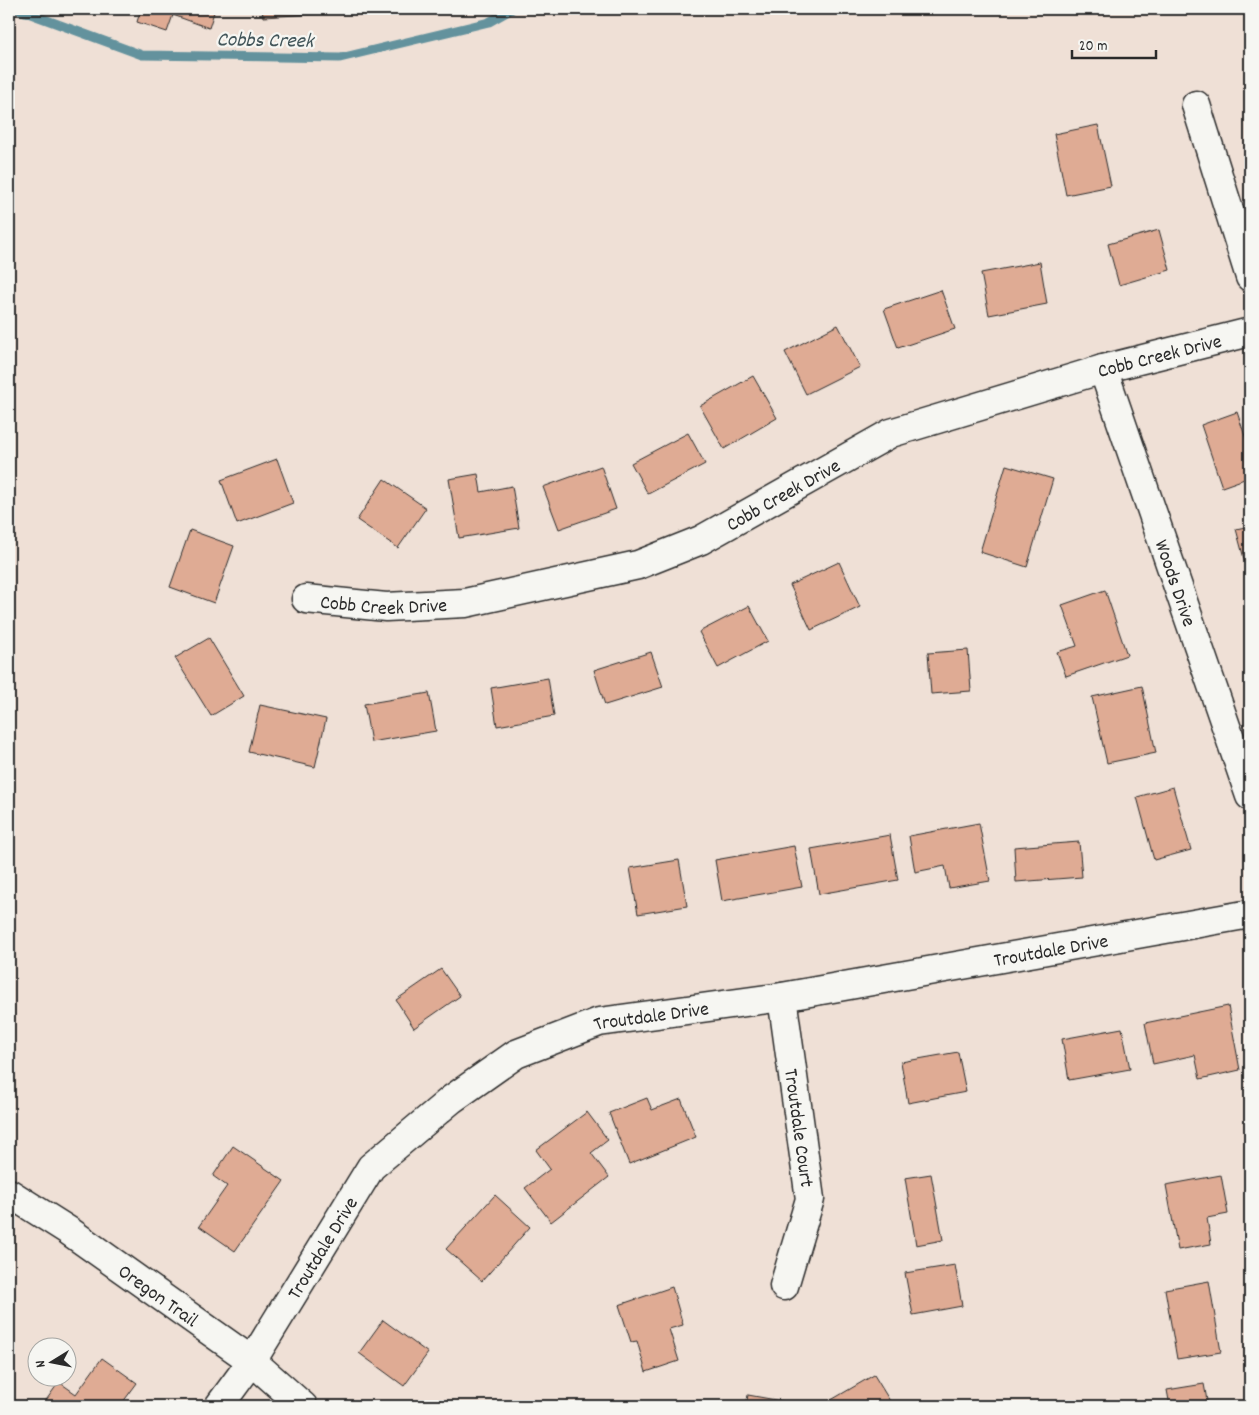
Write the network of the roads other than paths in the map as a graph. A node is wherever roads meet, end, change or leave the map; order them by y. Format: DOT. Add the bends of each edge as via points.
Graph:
graph roads {
  1 [pos="1196,105"];
  2 [pos="1250,277"];
  3 [pos="1250,332"];
  4 [pos="1103,369"];
  5 [pos="306,599"];
  6 [pos="1250,796"];
  7 [pos="1250,914"];
  8 [pos="782,997"];
  9 [pos="9,1194"];
  10 [pos="784,1286"];
  11 [pos="252,1361"];
  12 [pos="219,1406"];
  13 [pos="303,1406"];
  1 -- 2 [label="street"];
  3 -- 4 [label="street, Cobb Creek Drive"];
  4 -- 5 [label="street, Cobb Creek Drive" via="891,433 701,540 638,565 465,603 386,606"];
  4 -- 6 [label="street, Woods Drive"];
  7 -- 8 [label="street, Troutdale Drive"];
  8 -- 10 [label="street, Troutdale Court" via="810,1199"];
  8 -- 11 [label="street, Troutdale Drive" via="599,1022 516,1054 452,1099 371,1167"];
  9 -- 11 [label="street, Oregon Trail" via="69,1231"];
  11 -- 12 [label="street, Troutdale Drive"];
  11 -- 13 [label="street, Oregon Trail"];
}
